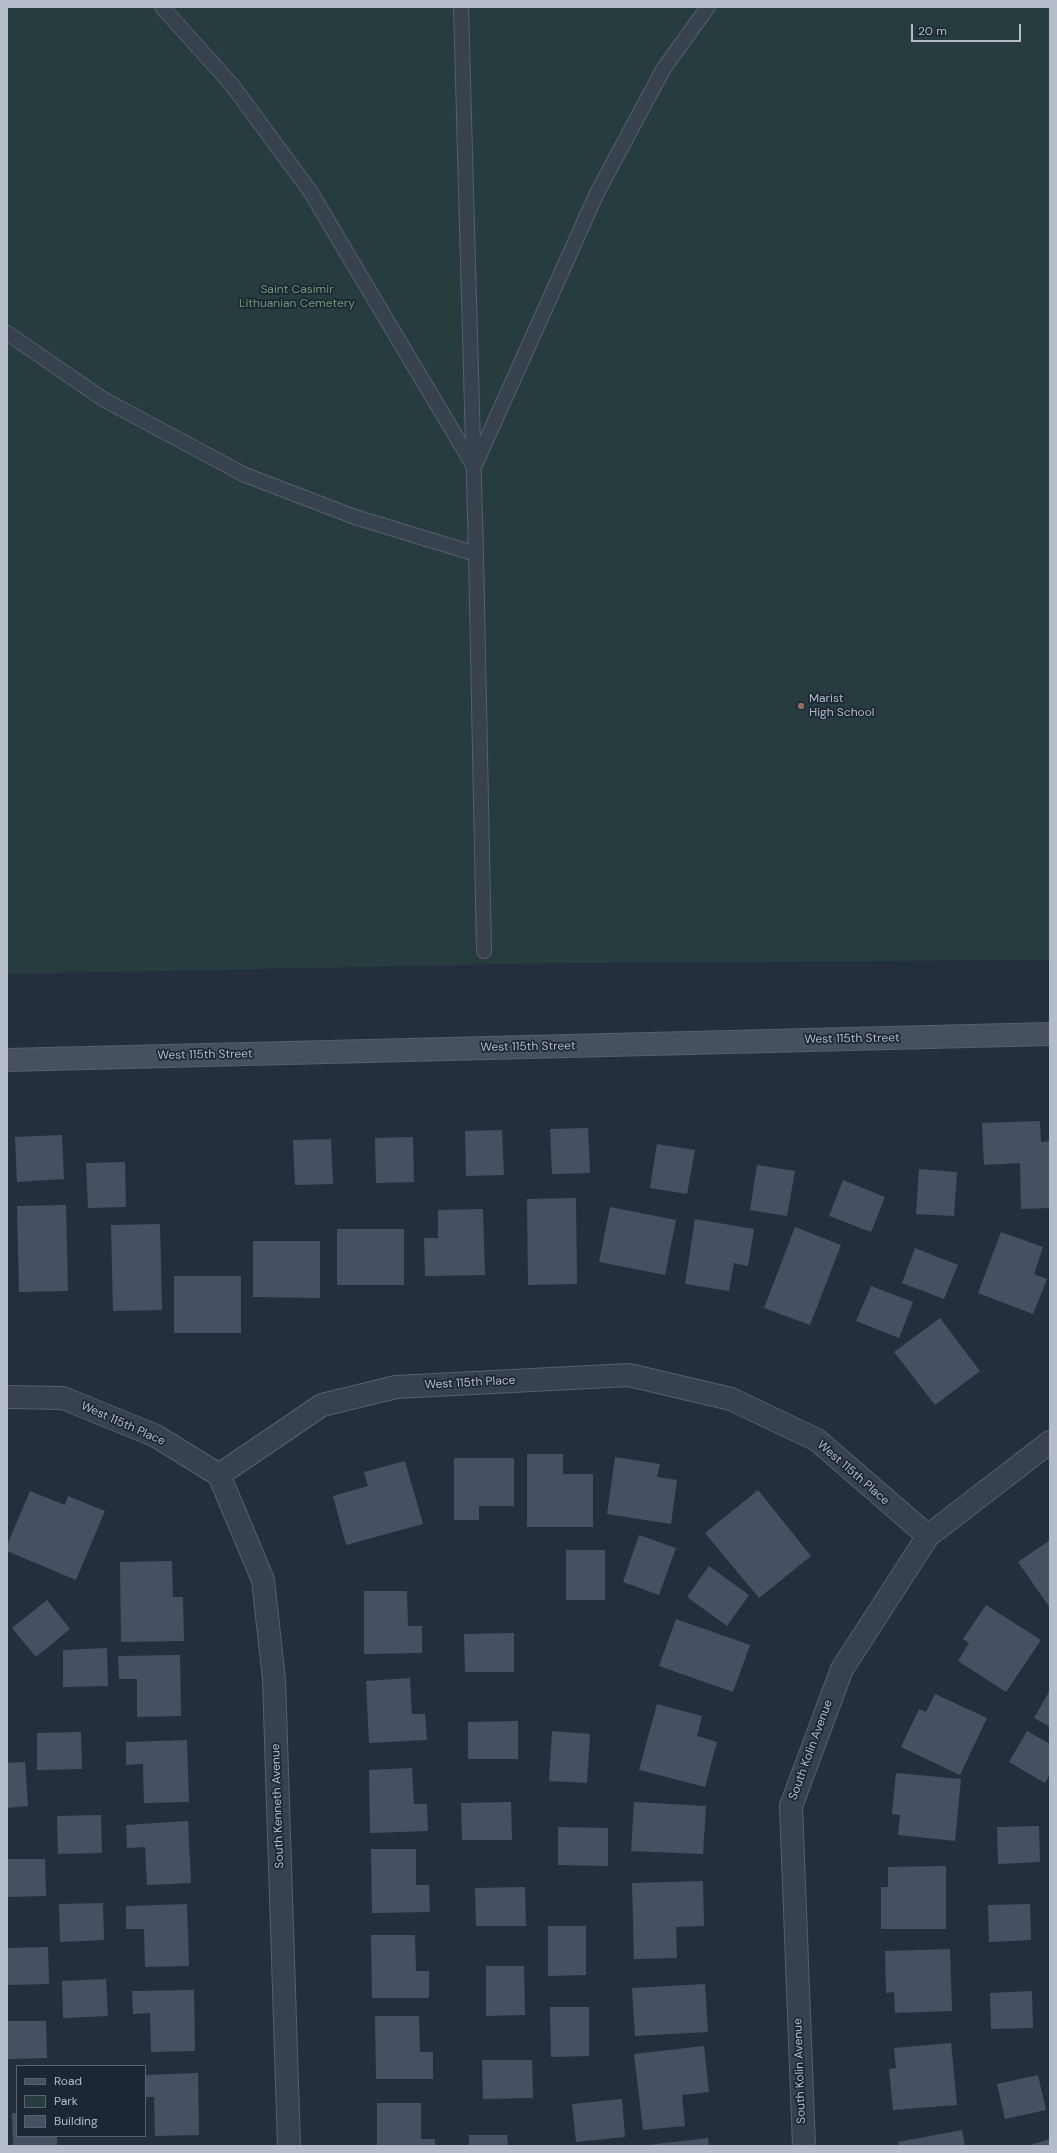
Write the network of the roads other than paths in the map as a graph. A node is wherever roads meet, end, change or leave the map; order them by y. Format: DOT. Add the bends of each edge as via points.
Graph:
graph roads {
  1 [pos="162,7"];
  2 [pos="461,7"];
  3 [pos="708,7"];
  4 [pos="7,333"];
  5 [pos="474,468"];
  6 [pos="476,554"];
  7 [pos="484,951"];
  8 [pos="1050,1034"];
  9 [pos="7,1060"];
  10 [pos="7,1397"];
  11 [pos="1050,1442"];
  12 [pos="219,1475"];
  13 [pos="928,1536"];
  14 [pos="289,2146"];
  15 [pos="804,2146"];
  1 -- 5 [label="lane" via="232,85 310,191"];
  2 -- 5 [label="lane"];
  3 -- 5 [label="lane" via="664,68 596,193"];
  4 -- 6 [label="lane" via="103,399 245,475 355,517"];
  5 -- 6 [label="lane"];
  6 -- 7 [label="lane"];
  8 -- 9 [label="street, West 115th Street"];
  10 -- 12 [label="street, West 115th Place" via="62,1398 156,1436"];
  11 -- 13 [label="street, South Kolin Avenue"];
  12 -- 13 [label="street, West 115th Place" via="322,1405 396,1387 629,1375 731,1399 817,1440"];
  12 -- 14 [label="street, South Kenneth Avenue" via="263,1580 274,1680"];
  13 -- 15 [label="street, South Kolin Avenue" via="842,1669 791,1806"];
}
